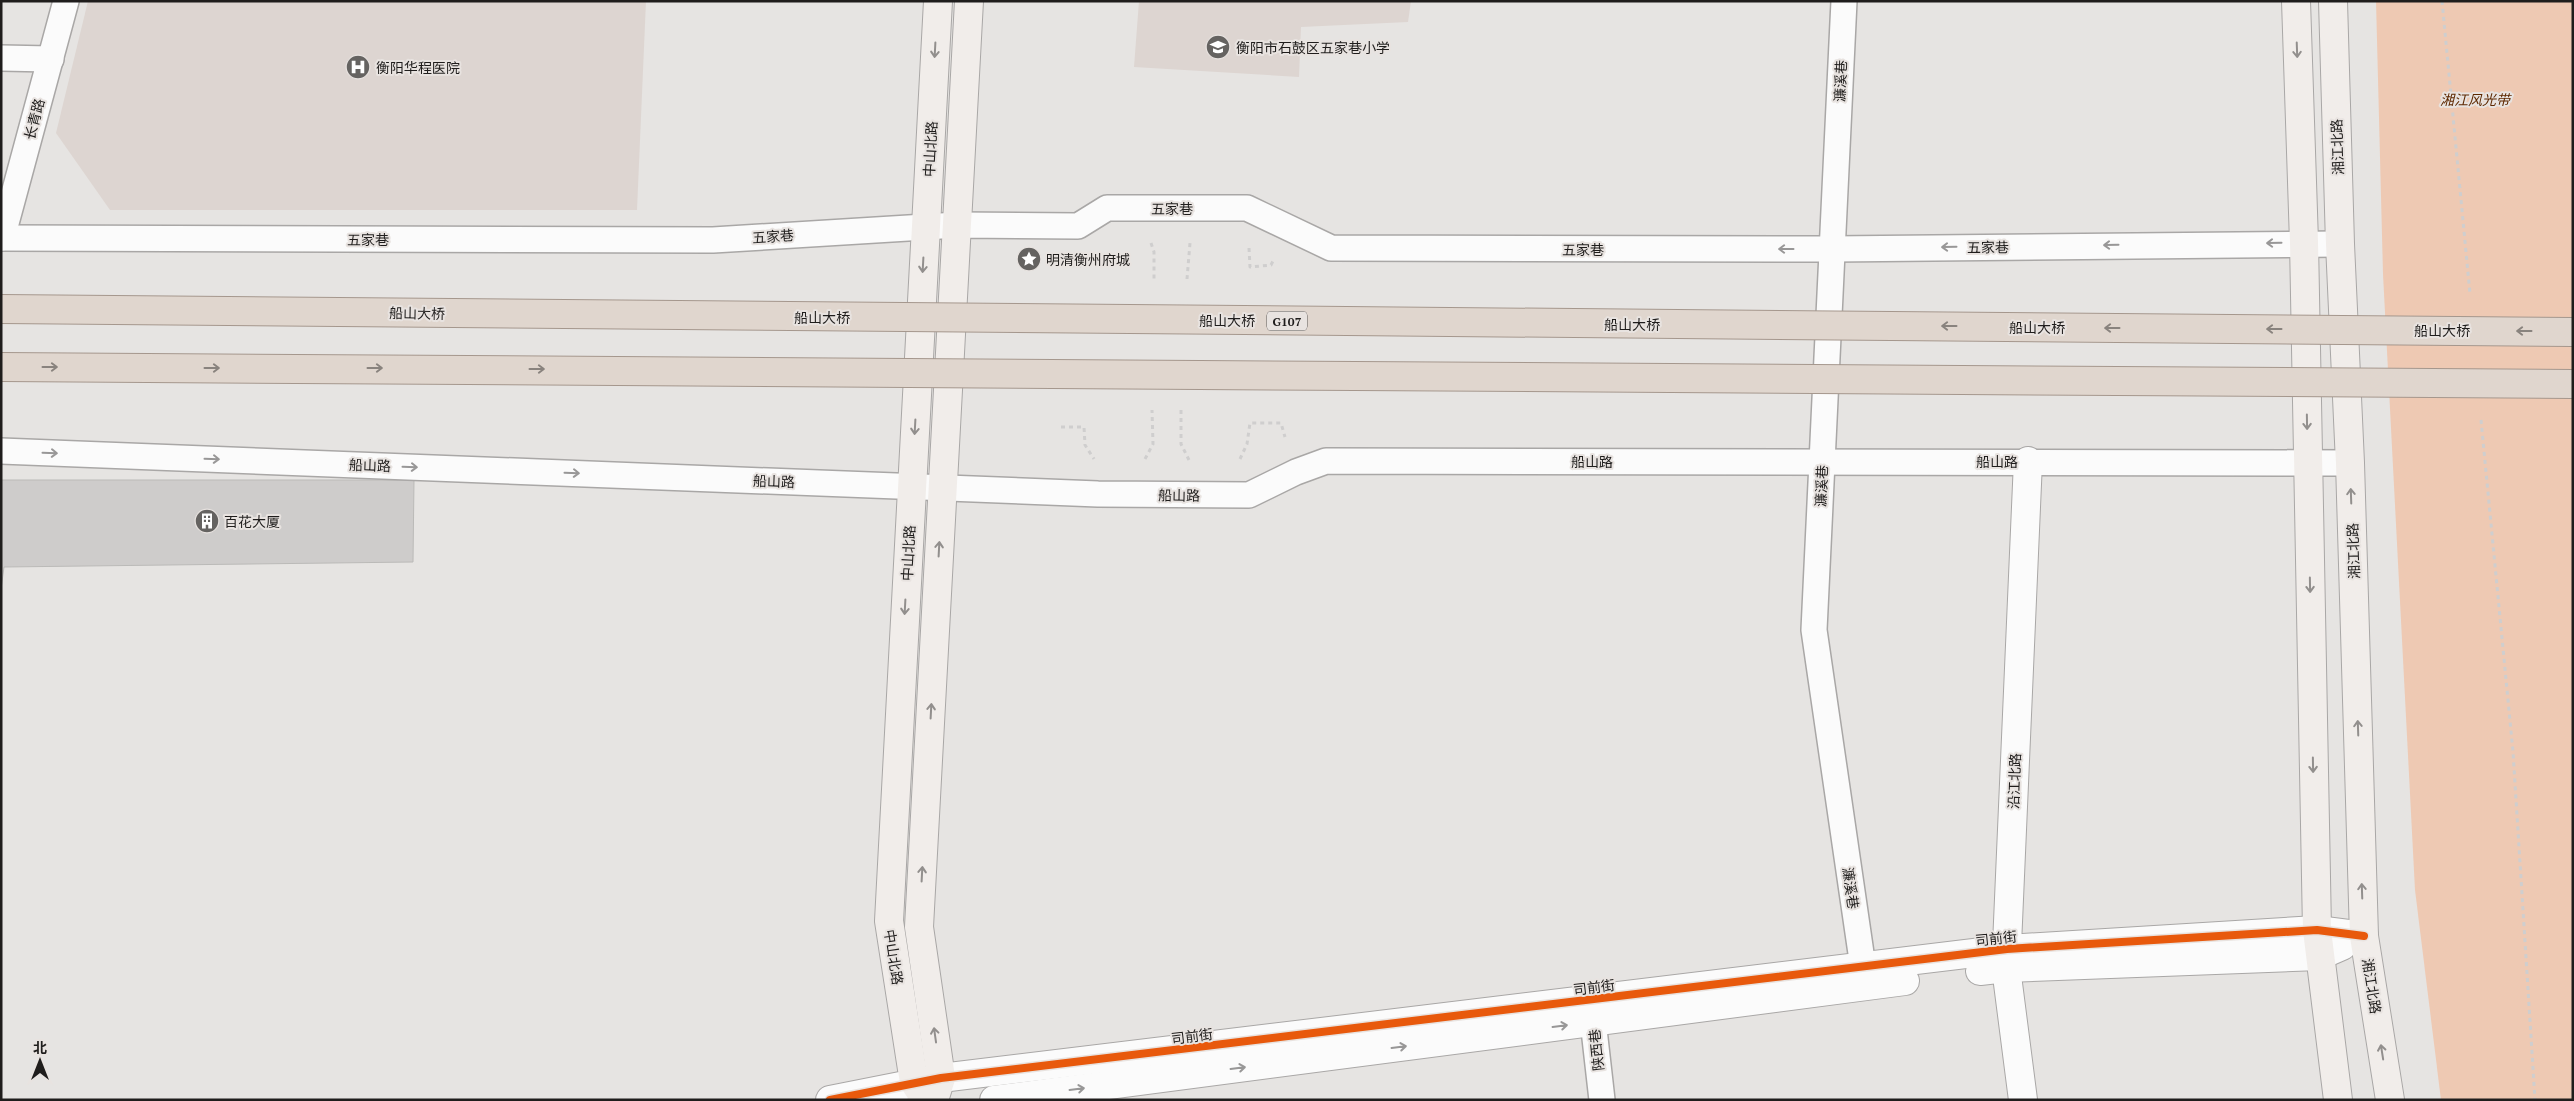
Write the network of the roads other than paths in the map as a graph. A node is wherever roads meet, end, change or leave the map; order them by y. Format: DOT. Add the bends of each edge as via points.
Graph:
graph roads {
  1 [pos="66,1"];
  2 [pos="938,1"];
  3 [pos="969,1"];
  4 [pos="1844,1"];
  5 [pos="2296,1"];
  6 [pos="2333,1"];
  7 [pos="1,58"];
  8 [pos="51,59"];
  9 [pos="957,225"];
  10 [pos="926,226"];
  11 [pos="2,238"];
  12 [pos="2304,242"];
  13 [pos="2340,244"];
  14 [pos="1832,249"];
  15 [pos="1,308"];
  16 [pos="2573,332"];
  17 [pos="1,367"];
  18 [pos="2573,384"];
  19 [pos="1,451"];
  20 [pos="1822,461"];
  21 [pos="2028,461"];
  22 [pos="2308,461"];
  23 [pos="2350,463"];
  24 [pos="912,486"];
  25 [pos="943,488"];
  26 [pos="2364,936"];
  27 [pos="2318,943"];
  28 [pos="2006,958"];
  29 [pos="1863,967"];
  30 [pos="1592,1011"];
  31 [pos="929,1090"];
  32 [pos="830,1100"];
  33 [pos="994,1100"];
  34 [pos="1602,1100"];
  35 [pos="2023,1100"];
  36 [pos="2338,1100"];
  37 [pos="2390,1100"];
  1 -- 8 [label="lane, 长青路"];
  2 -- 10 [label="main road, 中山北路, one-way"];
  3 -- 9 [label="main road, 中山北路"];
  4 -- 14 [label="lane, 濂溪巷"];
  5 -- 12 [label="main road, one-way"];
  6 -- 13 [label="main road, 湘江北路"];
  7 -- 8 [label="lane"];
  8 -- 11 [label="lane, 长青路"];
  9 -- 10 [label="lane, 五家巷"];
  14 -- 9 [label="lane, 五家巷, one-way" via="1331,248 1247,208 1107,208 1078,226"];
  9 -- 25 [label="main road, 中山北路"];
  10 -- 11 [label="lane, 五家巷" via="713,240"];
  10 -- 24 [label="main road, 中山北路, one-way"];
  12 -- 13 [label="lane, 五家巷"];
  12 -- 14 [label="lane, 五家巷, one-way"];
  12 -- 22 [label="main road, one-way"];
  13 -- 23 [label="main road, 湘江北路"];
  14 -- 20 [label="lane, 濂溪巷"];
  16 -- 15 [label="highway, 船山大桥 / G107, one-way, bridge"];
  17 -- 18 [label="highway, one-way, bridge"];
  19 -- 24 [label="lane, 船山路, one-way"];
  20 -- 21 [label="lane, 船山路"];
  20 -- 25 [label="lane, 船山路" via="1326,461 1249,495"];
  20 -- 29 [label="lane, 濂溪巷" via="1814,630"];
  21 -- 22 [label="lane, 船山路"];
  21 -- 28 [label="street, 沿江北路"];
  22 -- 23 [label="lane, 船山路"];
  22 -- 27 [label="main road, one-way"];
  26 -- 23 [label="main road, 湘江北路, one-way"];
  24 -- 25 [label="lane, 船山路"];
  24 -- 31 [label="main road, 中山北路, one-way" via="889,921"];
  31 -- 25 [label="main road, 中山北路, one-way" via="919,927"];
  26 -- 27 [label="street, 司前街"];
  37 -- 26 [label="main road, 湘江北路, one-way"];
  27 -- 28 [label="street, 司前街"];
  27 -- 36 [label="main road"];
  28 -- 29 [label="street, 司前街"];
  28 -- 30 [label="street, 司前街"];
  28 -- 35 [label="street, 沿江北路"];
  29 -- 30 [label="street, 司前街"];
  30 -- 31 [label="street, 司前街"];
  33 -- 30 [label="street, 司前街, one-way"];
  30 -- 34 [label="lane, 陕西巷"];
  31 -- 32 [label="street, 司前街"];
}
